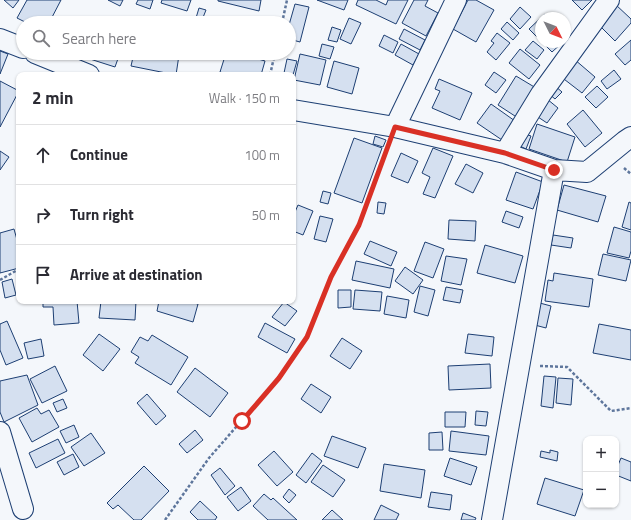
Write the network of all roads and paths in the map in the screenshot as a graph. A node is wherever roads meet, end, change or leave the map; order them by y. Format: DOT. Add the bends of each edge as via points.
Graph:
graph roads {
  1 [pos="287,0"];
  2 [pos="456,0"];
  3 [pos="609,0"];
  4 [pos="284,16"];
  5 [pos="0,39"];
  6 [pos="16,45"];
  7 [pos="52,60"];
  8 [pos="273,60"];
  9 [pos="82,72"];
  10 [pos="271,72"];
  11 [pos="296,110"];
  12 [pos="395,127"];
  13 [pos="631,137"];
  14 [pos="505,153"];
  15 [pos="554,170"];
  16 [pos="16,270"];
  17 [pos="0,280"];
  18 [pos="520,365"];
  19 [pos="631,408"];
  20 [pos="0,432"];
  21 [pos="23,509"];
  22 [pos="165,520"];
  23 [pos="492,520"];
  1 -- 4 [label="path"];
  2 -- 12 [label="street"];
  3 -- 14 [label="street" via="542,94"];
  5 -- 6 [label="street"];
  7 -- 9 [label="street"];
  8 -- 10 [label="path"];
  11 -- 12 [label="street"];
  12 -- 14 [label="street"];
  12 -- 22 [label="path" via="359,225 331,277 307,337 279,378 209,458"];
  13 -- 15 [label="street" via="588,172"];
  14 -- 15 [label="street"];
  15 -- 18 [label="street"];
  16 -- 17 [label="path"];
  18 -- 19 [label="path" via="567,367 611,411"];
  18 -- 23 [label="street"];
  20 -- 21 [label="street"];
}
